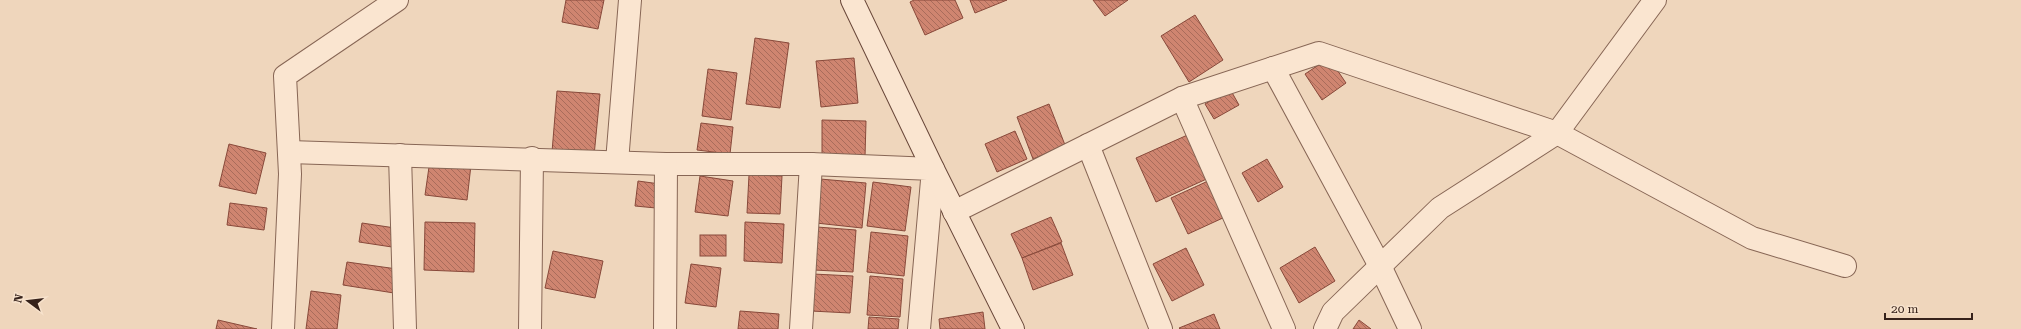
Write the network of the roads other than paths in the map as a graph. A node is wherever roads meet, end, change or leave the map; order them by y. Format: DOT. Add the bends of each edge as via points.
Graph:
graph roads {
  1 [pos="397,0"];
  2 [pos="630,0"];
  3 [pos="852,0"];
  4 [pos="1655,0"];
  5 [pos="1272,68"];
  6 [pos="1182,98"];
  7 [pos="1557,133"];
  8 [pos="1088,145"];
  9 [pos="289,152"];
  10 [pos="400,155"];
  11 [pos="532,158"];
  12 [pos="617,162"];
  13 [pos="666,164"];
  14 [pos="811,164"];
  15 [pos="933,169"];
  16 [pos="954,212"];
  17 [pos="1380,266"];
  18 [pos="1845,266"];
  19 [pos="283,329"];
  20 [pos="405,329"];
  21 [pos="530,329"];
  22 [pos="664,329"];
  23 [pos="801,329"];
  24 [pos="919,329"];
  25 [pos="1013,329"];
  26 [pos="1161,329"];
  27 [pos="1284,329"];
  28 [pos="1324,329"];
  29 [pos="1410,329"];
  1 -- 9 [label="street" via="285,76"];
  2 -- 12 [label="street"];
  3 -- 15 [label="street"];
  4 -- 7 [label="street"];
  5 -- 6 [label="street"];
  5 -- 7 [label="street" via="1319,53"];
  5 -- 17 [label="street"];
  6 -- 8 [label="street"];
  6 -- 27 [label="street"];
  7 -- 17 [label="street" via="1440,208"];
  7 -- 18 [label="street" via="1752,238"];
  8 -- 16 [label="street"];
  8 -- 26 [label="street"];
  9 -- 10 [label="street"];
  9 -- 19 [label="street"];
  10 -- 11 [label="street"];
  10 -- 20 [label="street"];
  11 -- 12 [label="street"];
  11 -- 21 [label="street"];
  12 -- 13 [label="street"];
  13 -- 14 [label="street"];
  13 -- 22 [label="street"];
  14 -- 15 [label="street"];
  14 -- 23 [label="street"];
  15 -- 16 [label="street"];
  15 -- 24 [label="street"];
  16 -- 25 [label="street"];
  17 -- 28 [label="street" via="1333,312"];
  17 -- 29 [label="street"];
}
